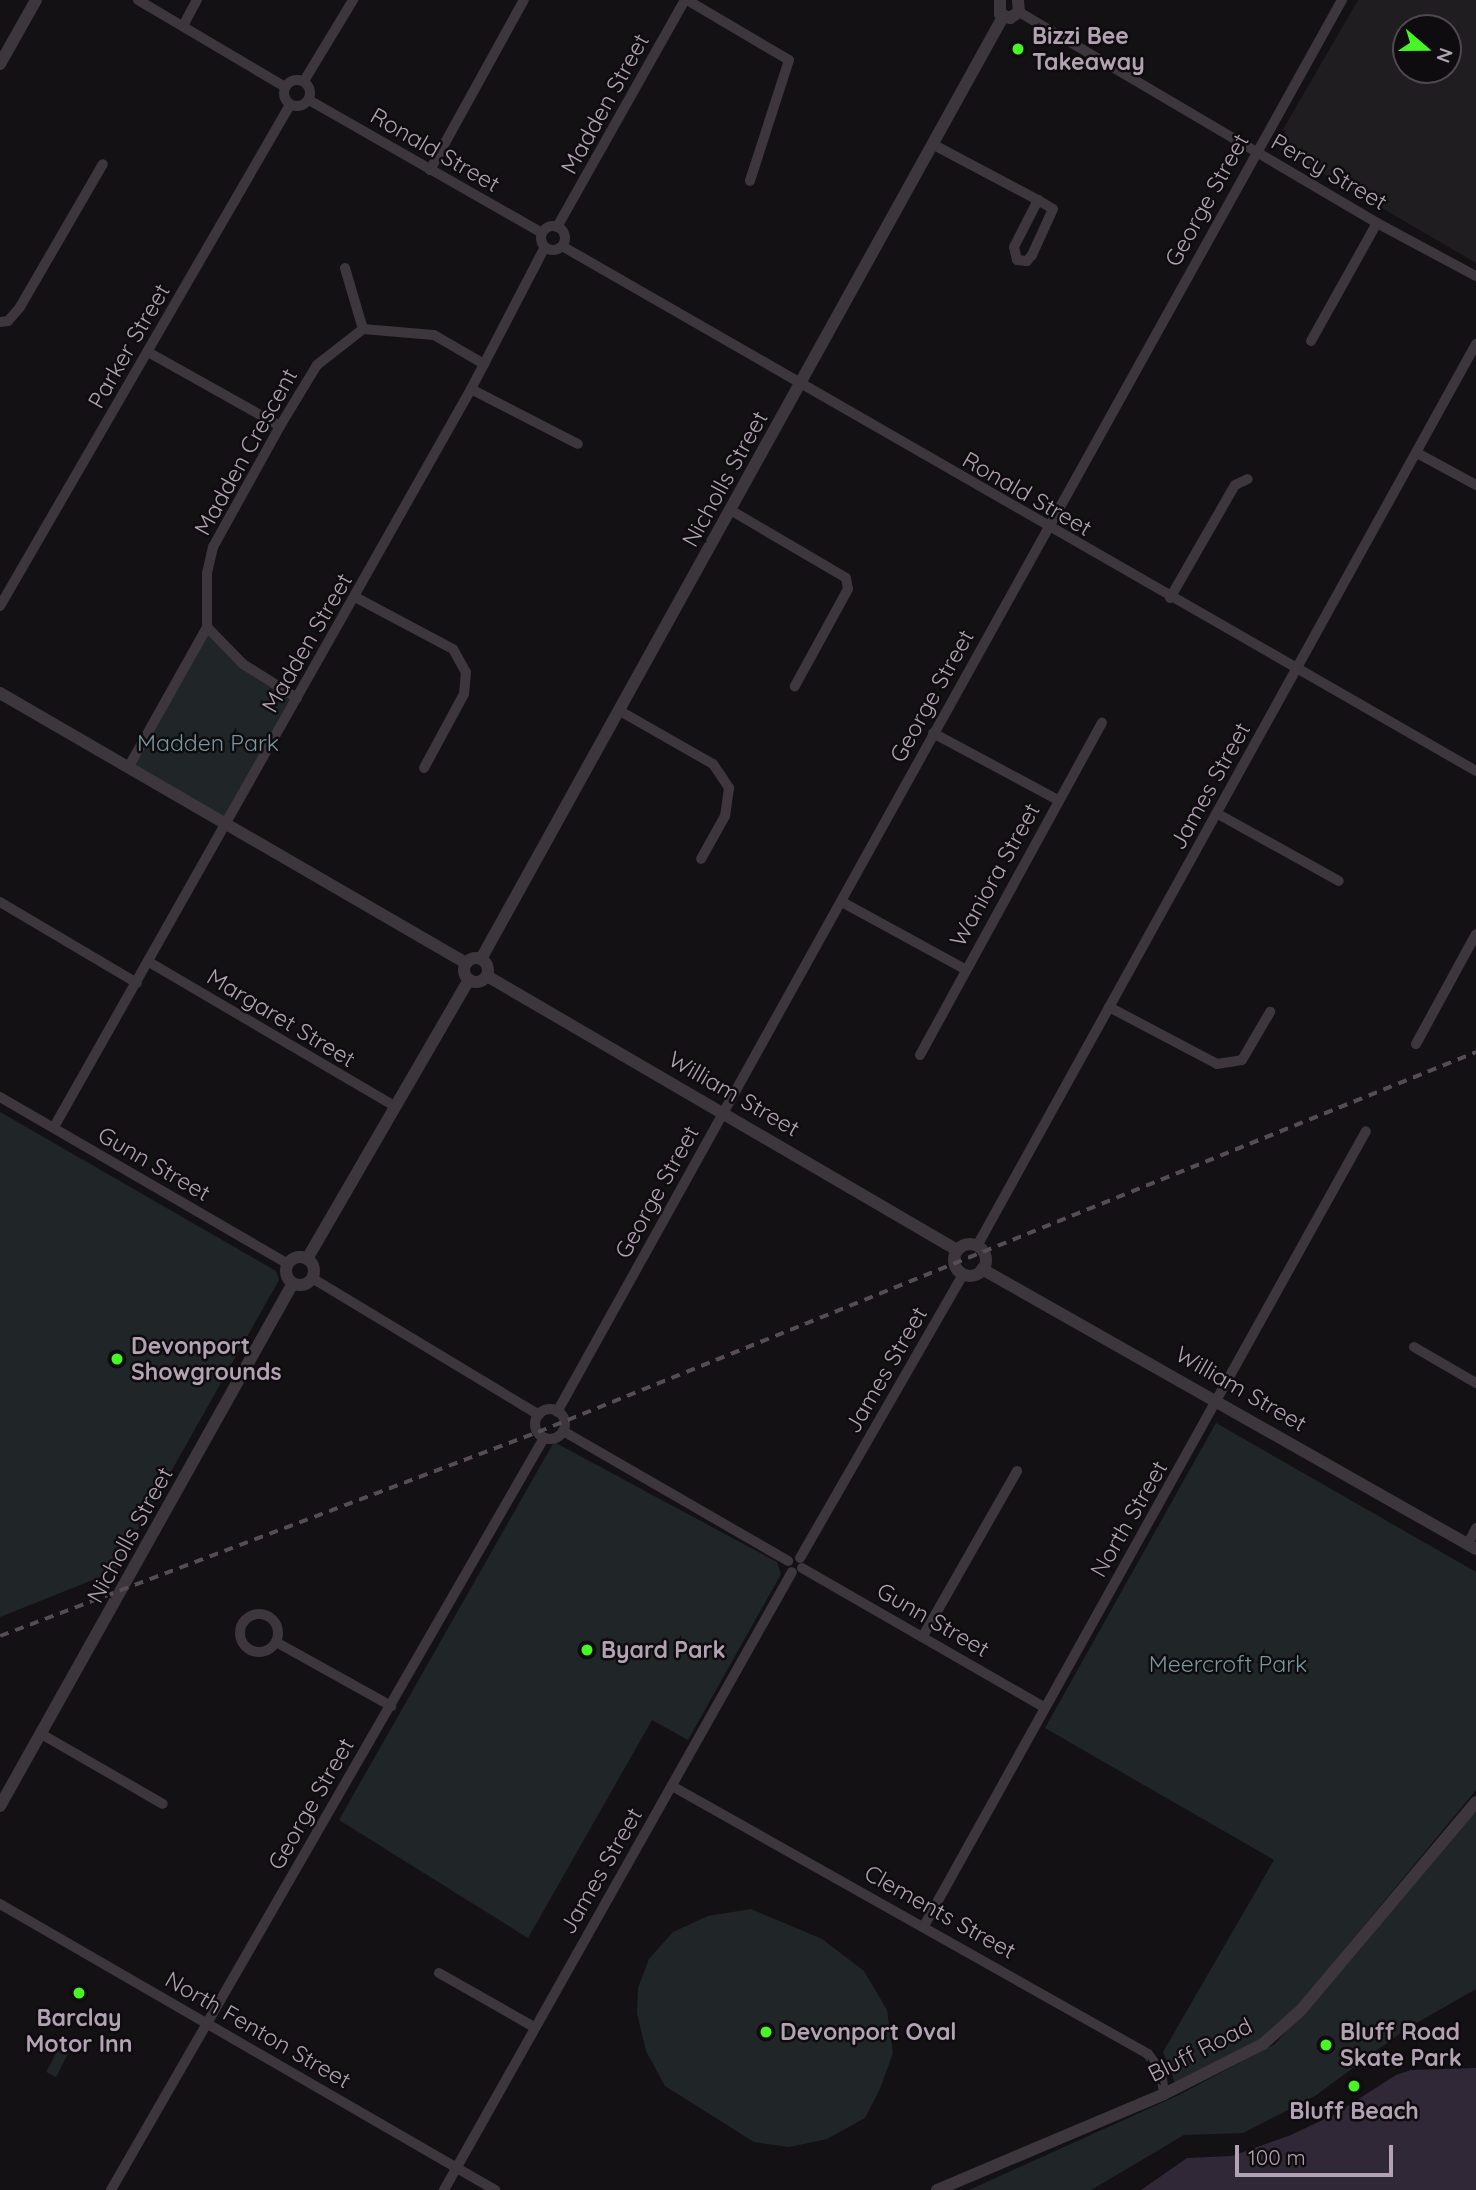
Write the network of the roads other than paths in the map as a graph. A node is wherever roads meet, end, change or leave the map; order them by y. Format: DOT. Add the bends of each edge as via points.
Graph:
graph roads {
  1 [pos="36,0"];
  2 [pos="138,0"];
  3 [pos="197,0"];
  4 [pos="353,0"];
  5 [pos="524,0"];
  6 [pos="686,0"];
  7 [pos="999,0"];
  8 [pos="1342,0"];
  9 [pos="1019,6"];
  10 [pos="1003,17"];
  11 [pos="183,26"];
  12 [pos="0,64"];
  13 [pos="304,81"];
  14 [pos="285,87"];
  15 [pos="309,100"];
  16 [pos="290,105"];
  17 [pos="934,145"];
  18 [pos="1255,152"];
  19 [pos="103,164"];
  20 [pos="430,170"];
  21 [pos="750,181"];
  22 [pos="1038,201"];
  23 [pos="1377,223"];
  24 [pos="557,227"];
  25 [pos="542,233"];
  26 [pos="562,246"];
  27 [pos="545,247"];
  28 [pos="345,268"];
  29 [pos="1476,276"];
  30 [pos="0,322"];
  31 [pos="363,329"];
  32 [pos="1311,341"];
  33 [pos="1476,344"];
  34 [pos="148,352"];
  35 [pos="484,364"];
  36 [pos="800,385"];
  37 [pos="471,389"];
  38 [pos="280,426"];
  39 [pos="578,444"];
  40 [pos="1417,453"];
  41 [pos="1248,480"];
  42 [pos="1476,485"];
  43 [pos="732,511"];
  44 [pos="1048,528"];
  45 [pos="355,597"];
  46 [pos="1170,597"];
  47 [pos="0,606"];
  48 [pos="207,627"];
  49 [pos="1297,668"];
  50 [pos="794,686"];
  51 [pos="0,693"];
  52 [pos="297,698"];
  53 [pos="620,711"];
  54 [pos="1102,723"];
  55 [pos="933,733"];
  56 [pos="128,768"];
  57 [pos="424,768"];
  58 [pos="1476,771"];
  59 [pos="1058,800"];
  60 [pos="1218,814"];
  61 [pos="228,825"];
  62 [pos="701,859"];
  63 [pos="1339,881"];
  64 [pos="0,902"];
  65 [pos="842,902"];
  66 [pos="1476,934"];
  67 [pos="481,959"];
  68 [pos="149,962"];
  69 [pos="466,963"];
  70 [pos="965,969"];
  71 [pos="487,976"];
  72 [pos="469,981"];
  73 [pos="137,983"];
  74 [pos="1109,1006"];
  75 [pos="1270,1012"];
  76 [pos="1416,1044"];
  77 [pos="920,1055"];
  78 [pos="0,1097"];
  79 [pos="394,1106"];
  80 [pos="725,1112"];
  81 [pos="54,1128"];
  82 [pos="1366,1131"];
  83 [pos="977,1246"];
  84 [pos="957,1250"];
  85 [pos="307,1259"];
  86 [pos="288,1264"];
  87 [pos="982,1269"];
  88 [pos="963,1274"];
  89 [pos="312,1278"];
  90 [pos="293,1283"];
  91 [pos="1414,1347"];
  92 [pos="1476,1383"];
  93 [pos="1219,1400"];
  94 [pos="557,1412"];
  95 [pos="539,1415"];
  96 [pos="563,1431"];
  97 [pos="544,1438"];
  98 [pos="1017,1471"];
  99 [pos="1476,1528"];
  100 [pos="1472,1546"];
  101 [pos="798,1566"];
  102 [pos="923,1636"];
  103 [pos="276,1642"];
  104 [pos="391,1706"];
  105 [pos="1044,1707"];
  106 [pos="43,1735"];
  107 [pos="672,1786"];
  108 [pos="1476,1802"];
  109 [pos="163,1804"];
  110 [pos="0,1806"];
  111 [pos="0,1904"];
  112 [pos="925,1924"];
  113 [pos="439,1973"];
  114 [pos="206,2022"];
  115 [pos="534,2027"];
  116 [pos="1164,2094"];
  117 [pos="457,2167"];
  118 [pos="111,2190"];
  119 [pos="444,2190"];
  120 [pos="495,2190"];
  121 [pos="937,2190"];
  1 -- 12 [label="street"];
  2 -- 11 [label="street"];
  3 -- 11 [label="street"];
  4 -- 13 [label="street"];
  5 -- 20 [label="street"];
  6 -- 21 [label="street" via="789,60"];
  6 -- 24 [label="street, Madden Street"];
  7 -- 10 [label="street"];
  8 -- 18 [label="street, George Street"];
  9 -- 10 [label="street"];
  9 -- 18 [label="street, Percy Street"];
  10 -- 17 [label="street, Nicholls Street"];
  11 -- 14 [label="street"];
  13 -- 14 [label="street" via="291,81"];
  13 -- 15 [label="street"];
  14 -- 16 [label="street" via="283,94"];
  15 -- 16 [label="street" via="302,106"];
  15 -- 20 [label="street, Ronald Street"];
  16 -- 34 [label="street, Parker Street"];
  17 -- 22 [label="street"];
  17 -- 36 [label="street, Nicholls Street"];
  18 -- 23 [label="street, Percy Street"];
  18 -- 44 [label="street, George Street"];
  19 -- 30 [label="street" via="20,307 8,321"];
  20 -- 25 [label="street, Ronald Street"];
  22 -- 22 [label="street" via="1053,209 1053,215 1032,255 1027,261 1017,260 1014,247"];
  23 -- 29 [label="street, Percy Street"];
  23 -- 32 [label="street"];
  24 -- 25 [label="street"];
  24 -- 26 [label="street" via="564,234"];
  25 -- 27 [label="street"];
  26 -- 27 [label="street" via="554,250"];
  26 -- 36 [label="street, Ronald Street"];
  27 -- 35 [label="street, Madden Street"];
  28 -- 31 [label="street"];
  31 -- 35 [label="street" via="434,335"];
  31 -- 38 [label="street, Madden Crescent" via="317,365"];
  33 -- 40 [label="street, James Street"];
  34 -- 38 [label="street"];
  34 -- 47 [label="street, Parker Street"];
  35 -- 37 [label="street, Madden Street"];
  36 -- 43 [label="street, Nicholls Street"];
  36 -- 44 [label="street, Ronald Street"];
  37 -- 39 [label="street"];
  37 -- 45 [label="street, Madden Street"];
  38 -- 48 [label="street, Madden Crescent" via="213,547 207,573"];
  40 -- 42 [label="street"];
  40 -- 49 [label="street, James Street"];
  41 -- 46 [label="street" via="1235,485"];
  43 -- 50 [label="street" via="846,578 848,589"];
  43 -- 53 [label="street, Nicholls Street"];
  44 -- 46 [label="street, Ronald Street"];
  44 -- 55 [label="street, George Street"];
  45 -- 52 [label="street, Madden Street"];
  45 -- 57 [label="street" via="453,649 466,672 464,694"];
  46 -- 49 [label="street, Ronald Street"];
  48 -- 52 [label="street" via="243,664"];
  48 -- 56 [label="street"];
  49 -- 58 [label="street, Ronald Street"];
  49 -- 60 [label="street, James Street"];
  51 -- 56 [label="street"];
  52 -- 61 [label="street, Madden Street"];
  53 -- 62 [label="street" via="713,764 729,788 724,816"];
  53 -- 67 [label="street, Nicholls Street"];
  54 -- 59 [label="street, Waniora Street"];
  55 -- 59 [label="street, Waniora Street"];
  55 -- 65 [label="street, George Street"];
  56 -- 61 [label="street"];
  59 -- 70 [label="street, Waniora Street"];
  60 -- 63 [label="street"];
  60 -- 74 [label="street, James Street"];
  61 -- 68 [label="street, Madden Street"];
  61 -- 69 [label="street"];
  64 -- 73 [label="street"];
  65 -- 70 [label="street, Waniora Street"];
  65 -- 80 [label="street, George Street"];
  66 -- 76 [label="street"];
  67 -- 69 [label="street"];
  67 -- 71 [label="street" via="488,968"];
  68 -- 73 [label="street, Madden Street"];
  68 -- 79 [label="street, Margaret Street"];
  69 -- 72 [label="street" via="463,971"];
  70 -- 77 [label="street, Waniora Street"];
  71 -- 72 [label="street" via="480,982"];
  71 -- 80 [label="street, William Street"];
  72 -- 79 [label="street"];
  73 -- 81 [label="street, Madden Street"];
  74 -- 75 [label="street" via="1217,1064 1242,1060"];
  74 -- 83 [label="street, James Street"];
  78 -- 81 [label="street, Gunn Street"];
  79 -- 85 [label="street"];
  80 -- 84 [label="street, William Street"];
  80 -- 94 [label="street, George Street"];
  81 -- 86 [label="street, Gunn Street"];
  82 -- 93 [label="street, North Street"];
  83 -- 84 [label="street"];
  83 -- 87 [label="street" via="984,1255"];
  84 -- 88 [label="street" via="954,1261"];
  85 -- 86 [label="street" via="296,1258"];
  85 -- 89 [label="street" via="313,1265"];
  86 -- 90 [label="street"];
  87 -- 88 [label="street" via="974,1275"];
  87 -- 93 [label="street, William Street"];
  88 -- 101 [label="street, James Street"];
  89 -- 90 [label="street" via="302,1285"];
  89 -- 95 [label="street"];
  90 -- 106 [label="street, Nicholls Street"];
  91 -- 92 [label="street"];
  93 -- 100 [label="street, William Street"];
  93 -- 105 [label="street, North Street"];
  94 -- 95 [label="street"];
  94 -- 96 [label="street" via="564,1421"];
  95 -- 97 [label="street" via="536,1427"];
  96 -- 97 [label="street" via="556,1438"];
  96 -- 101 [label="street"];
  97 -- 104 [label="street, George Street"];
  98 -- 102 [label="street"];
  99 -- 100 [label="street"];
  101 -- 102 [label="street, Gunn Street"];
  101 -- 107 [label="street, James Street"];
  102 -- 105 [label="street, Gunn Street"];
  103 -- 104 [label="street"];
  104 -- 114 [label="street, George Street"];
  105 -- 112 [label="street, North Street"];
  106 -- 109 [label="street"];
  106 -- 110 [label="street, Nicholls Street"];
  107 -- 112 [label="street, Clements Street"];
  107 -- 115 [label="street, James Street"];
  108 -- 116 [label="street, Bluff Road" via="1301,2010 1263,2043"];
  111 -- 114 [label="street, North Fenton Street"];
  112 -- 116 [label="street, Clements Street" via="1148,2054 1161,2072"];
  113 -- 115 [label="street"];
  114 -- 117 [label="street, North Fenton Street"];
  114 -- 118 [label="street, George Street"];
  115 -- 117 [label="street, James Street"];
  116 -- 121 [label="street, Bluff Road"];
  117 -- 119 [label="street, James Street"];
  117 -- 120 [label="street, North Fenton Street"];
}
